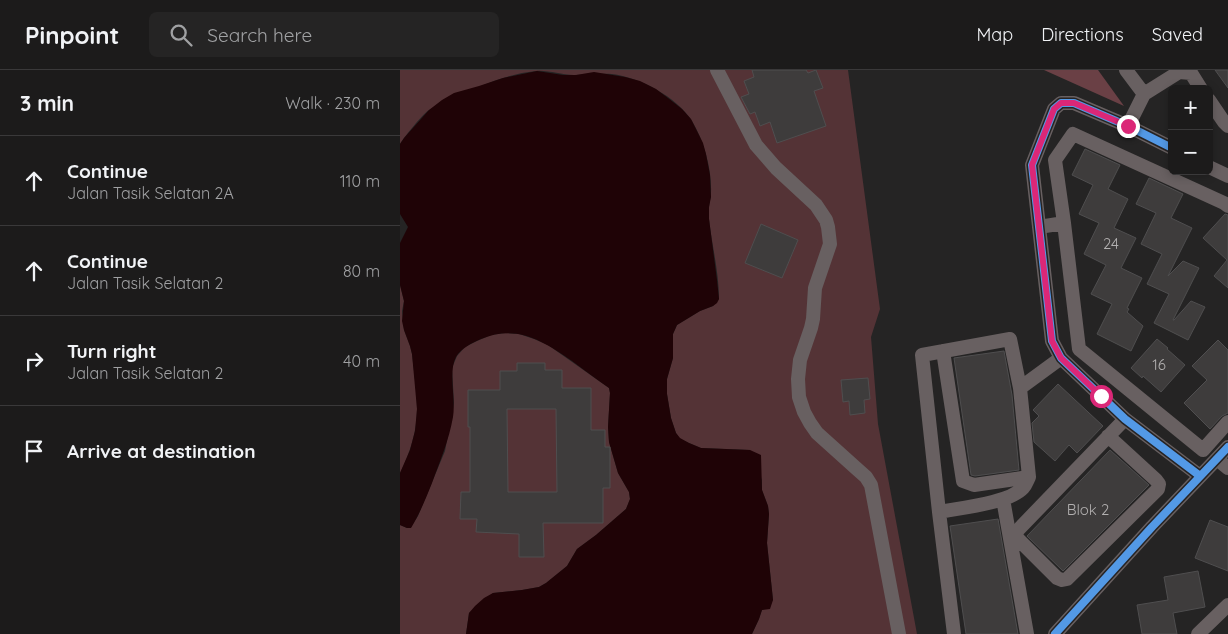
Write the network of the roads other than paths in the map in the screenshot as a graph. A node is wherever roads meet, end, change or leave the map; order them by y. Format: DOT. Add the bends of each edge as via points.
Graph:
graph roads {
  1 [pos="717,70"];
  2 [pos="1126,70"];
  3 [pos="1198,85"];
  4 [pos="1144,94"];
  5 [pos="1213,106"];
  6 [pos="1128,126"];
  7 [pos="1228,126"];
  8 [pos="1168,146"];
  9 [pos="1213,169"];
  10 [pos="1228,176"];
  11 [pos="1228,206"];
  12 [pos="1064,223"];
  13 [pos="1039,227"];
  14 [pos="943,351"];
  15 [pos="1061,358"];
  16 [pos="1119,381"];
  17 [pos="1020,388"];
  18 [pos="1101,396"];
  19 [pos="1125,419"];
  20 [pos="1228,422"];
  21 [pos="1108,436"];
  22 [pos="1228,447"];
  23 [pos="1223,463"];
  24 [pos="1200,476"];
  25 [pos="1029,478"];
  26 [pos="1003,499"];
  27 [pos="939,512"];
  28 [pos="1228,605"];
  29 [pos="899,634"];
  30 [pos="954,634"];
  31 [pos="1027,634"];
  32 [pos="1055,634"];
  33 [pos="1198,634"];
  1 -- 29 [label="street" via="756,145 816,205 826,220 830,244 815,288 813,319 798,370 799,397 817,433 858,469 871,485"];
  2 -- 4 [label="street"];
  3 -- 4 [label="street" via="1190,73 1179,72"];
  4 -- 6 [label="street"];
  5 -- 7 [label="street"];
  6 -- 8 [label="street"];
  6 -- 13 [label="street" via="1074,103 1061,103 1054,109 1032,165"];
  9 -- 10 [label="street"];
  11 -- 12 [label="street" via="1073,134 1055,160"];
  12 -- 13 [label="street"];
  12 -- 16 [label="street" via="1079,349"];
  13 -- 15 [label="street" via="1052,341"];
  14 -- 17 [label="street" via="1010,339"];
  14 -- 25 [label="street" via="963,481 974,485"];
  14 -- 27 [label="street" via="922,354"];
  15 -- 17 [label="street"];
  15 -- 18 [label="street"];
  16 -- 18 [label="street"];
  16 -- 20 [label="street" via="1204,450"];
  17 -- 25 [label="street"];
  18 -- 19 [label="street"];
  19 -- 21 [label="street"];
  19 -- 24 [label="street"];
  21 -- 21 [label="street" via="1156,480 1158,489 1067,579 1062,580 1016,534"];
  22 -- 23 [label="street"];
  23 -- 24 [label="street"];
  24 -- 32 [label="street"];
  25 -- 26 [label="street" via="1016,494"];
  26 -- 27 [label="street"];
  26 -- 31 [label="street"];
  27 -- 30 [label="street"];
  28 -- 33 [label="street"];
}
